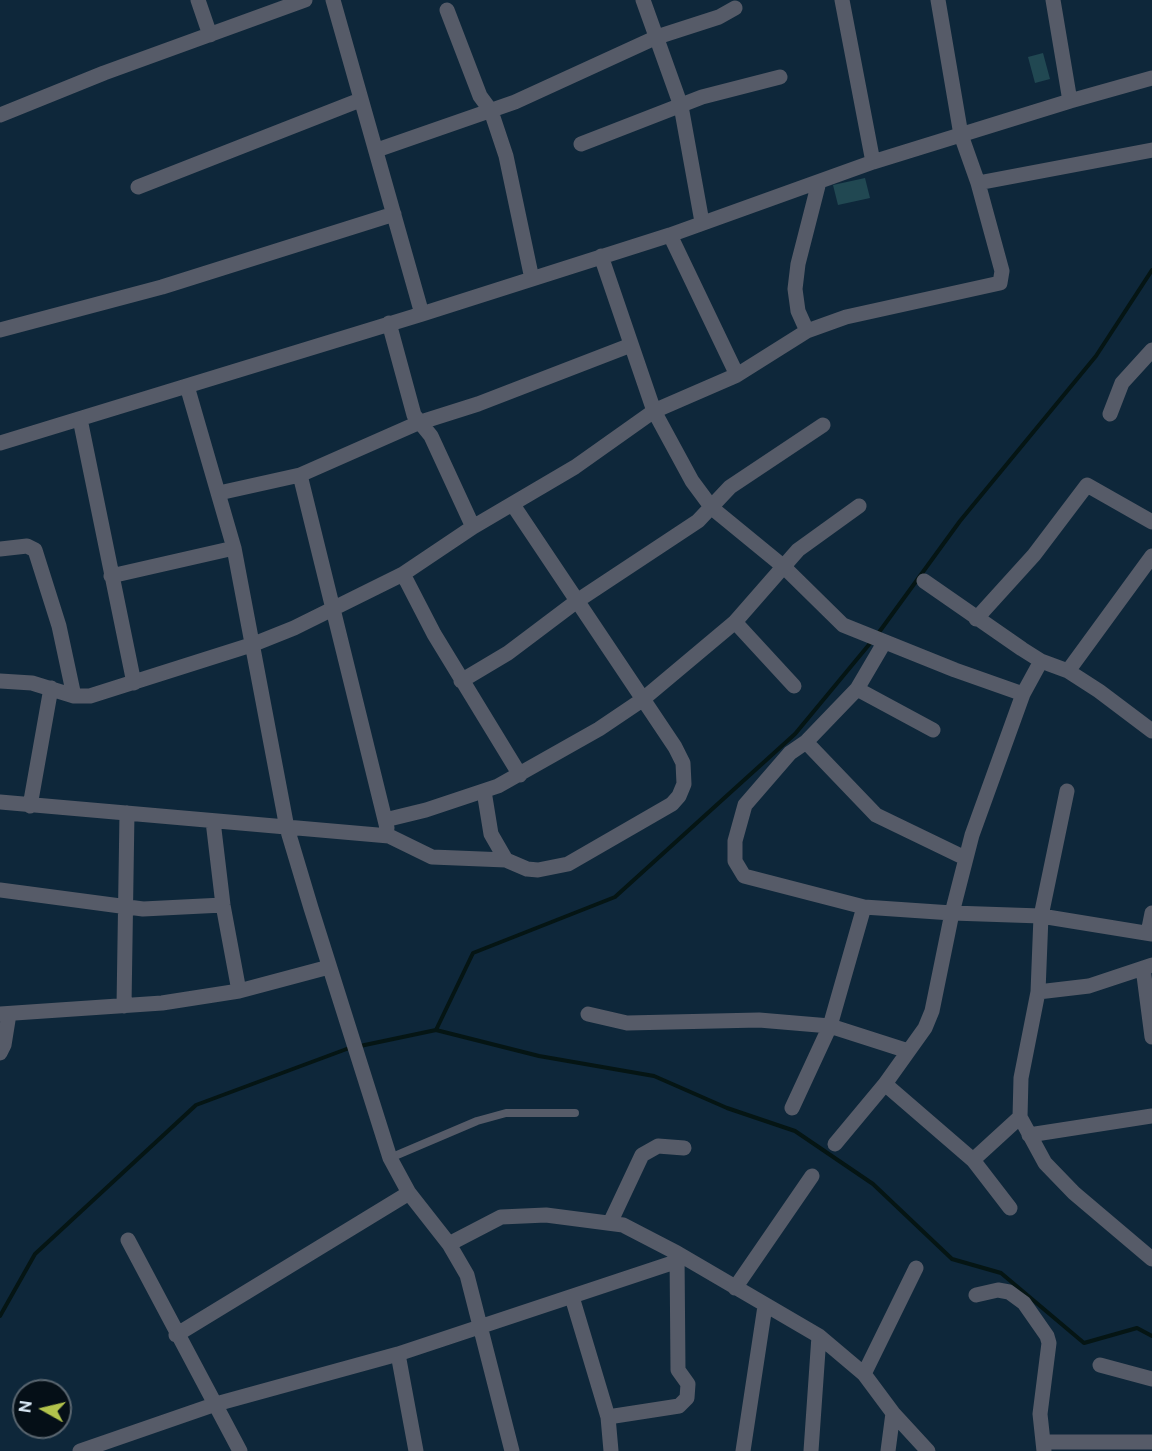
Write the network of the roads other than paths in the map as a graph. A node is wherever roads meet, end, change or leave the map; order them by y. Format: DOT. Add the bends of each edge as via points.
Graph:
graph roads {
  1 [pos="198,0"];
  2 [pos="306,0"];
  3 [pos="333,0"];
  4 [pos="643,0"];
  5 [pos="842,0"];
  6 [pos="938,0"];
  7 [pos="1053,0"];
  8 [pos="735,8"];
  9 [pos="447,10"];
  10 [pos="210,35"];
  11 [pos="657,37"];
  12 [pos="780,77"];
  13 [pos="1152,78"];
  14 [pos="360,100"];
  15 [pos="1070,101"];
  16 [pos="681,106"];
  17 [pos="491,111"];
  18 [pos="0,115"];
  19 [pos="961,135"];
  20 [pos="581,144"];
  21 [pos="377,150"];
  22 [pos="1152,150"];
  23 [pos="873,162"];
  24 [pos="819,182"];
  25 [pos="978,183"];
  26 [pos="138,187"];
  27 [pos="394,214"];
  28 [pos="702,222"];
  29 [pos="670,234"];
  30 [pos="601,256"];
  31 [pos="532,279"];
  32 [pos="422,315"];
  33 [pos="389,323"];
  34 [pos="0,330"];
  35 [pos="807,331"];
  36 [pos="631,345"];
  37 [pos="1152,350"];
  38 [pos="736,375"];
  39 [pos="187,386"];
  40 [pos="654,411"];
  41 [pos="1110,414"];
  42 [pos="80,419"];
  43 [pos="418,423"];
  44 [pos="823,425"];
  45 [pos="0,443"];
  46 [pos="300,475"];
  47 [pos="219,493"];
  48 [pos="513,505"];
  49 [pos="859,507"];
  50 [pos="712,508"];
  51 [pos="1152,522"];
  52 [pos="473,526"];
  53 [pos="234,548"];
  54 [pos="0,549"];
  55 [pos="1152,555"];
  56 [pos="784,567"];
  57 [pos="403,574"];
  58 [pos="111,576"];
  59 [pos="924,581"];
  60 [pos="577,601"];
  61 [pos="333,608"];
  62 [pos="976,619"];
  63 [pos="735,622"];
  64 [pos="882,642"];
  65 [pos="254,644"];
  66 [pos="1041,661"];
  67 [pos="1068,671"];
  68 [pos="0,681"];
  69 [pos="461,681"];
  70 [pos="134,683"];
  71 [pos="794,686"];
  72 [pos="51,688"];
  73 [pos="857,689"];
  74 [pos="1023,694"];
  75 [pos="74,696"];
  76 [pos="642,700"];
  77 [pos="933,730"];
  78 [pos="1152,731"];
  79 [pos="806,742"];
  80 [pos="520,775"];
  81 [pos="484,791"];
  82 [pos="1067,791"];
  83 [pos="0,802"];
  84 [pos="30,806"];
  85 [pos="127,813"];
  86 [pos="385,820"];
  87 [pos="213,821"];
  88 [pos="287,828"];
  89 [pos="389,836"];
  90 [pos="965,858"];
  91 [pos="506,860"];
  92 [pos="0,890"];
  93 [pos="223,905"];
  94 [pos="125,907"];
  95 [pos="864,907"];
  96 [pos="952,913"];
  97 [pos="1152,914"];
  98 [pos="1041,916"];
  99 [pos="1150,934"];
  100 [pos="329,967"];
  101 [pos="1148,967"];
  102 [pos="239,991"];
  103 [pos="1038,992"];
  104 [pos="124,1006"];
  105 [pos="5,1014"];
  106 [pos="588,1014"];
  107 [pos="830,1026"];
  108 [pos="1152,1037"];
  109 [pos="908,1051"];
  110 [pos="0,1053"];
  111 [pos="885,1084"];
  112 [pos="792,1108"];
  113 [pos="575,1113"];
  114 [pos="1152,1116"];
  115 [pos="1020,1117"];
  116 [pos="1029,1135"];
  117 [pos="835,1144"];
  118 [pos="684,1148"];
  119 [pos="390,1158"];
  120 [pos="973,1160"];
  121 [pos="812,1176"];
  122 [pos="409,1193"];
  123 [pos="1010,1208"];
  124 [pos="610,1223"];
  125 [pos="128,1240"];
  126 [pos="449,1244"];
  127 [pos="678,1257"];
  128 [pos="1152,1259"];
  129 [pos="916,1268"];
  130 [pos="735,1288"];
  131 [pos="976,1295"];
  132 [pos="572,1297"];
  133 [pos="765,1306"];
  134 [pos="481,1328"];
  135 [pos="176,1335"];
  136 [pos="819,1336"];
  137 [pos="398,1354"];
  138 [pos="1100,1365"];
  139 [pos="864,1374"];
  140 [pos="1152,1379"];
  141 [pos="216,1404"];
  142 [pos="892,1413"];
  143 [pos="608,1417"];
  144 [pos="1152,1442"];
  145 [pos="1043,1446"];
  146 [pos="80,1451"];
  147 [pos="240,1451"];
  148 [pos="416,1451"];
  149 [pos="512,1451"];
  150 [pos="610,1451"];
  151 [pos="743,1451"];
  152 [pos="811,1451"];
  153 [pos="888,1451"];
  154 [pos="928,1451"];
  1 -- 10 [label="street"];
  2 -- 10 [label="street"];
  3 -- 14 [label="street"];
  4 -- 11 [label="street"];
  5 -- 23 [label="street"];
  6 -- 19 [label="street"];
  7 -- 15 [label="street"];
  8 -- 11 [label="street"];
  9 -- 17 [label="street" via="480,96"];
  10 -- 18 [label="street"];
  11 -- 16 [label="street"];
  11 -- 17 [label="street"];
  12 -- 16 [label="street"];
  13 -- 15 [label="street"];
  14 -- 21 [label="street"];
  14 -- 26 [label="street"];
  15 -- 19 [label="street"];
  16 -- 20 [label="street"];
  16 -- 28 [label="street"];
  17 -- 21 [label="street"];
  17 -- 31 [label="street" via="506,156"];
  19 -- 23 [label="street"];
  19 -- 25 [label="street"];
  21 -- 27 [label="street"];
  22 -- 25 [label="street"];
  23 -- 24 [label="street"];
  24 -- 28 [label="street"];
  24 -- 35 [label="street" via="795,290 798,311"];
  25 -- 35 [label="street" via="1002,271 1000,283 846,317"];
  27 -- 32 [label="street"];
  27 -- 34 [label="street" via="162,287"];
  28 -- 29 [label="street"];
  29 -- 30 [label="street"];
  29 -- 38 [label="street"];
  30 -- 31 [label="street"];
  30 -- 36 [label="street"];
  31 -- 32 [label="street"];
  32 -- 33 [label="street"];
  33 -- 39 [label="street"];
  33 -- 43 [label="street"];
  35 -- 38 [label="street"];
  36 -- 40 [label="street"];
  36 -- 43 [label="street"];
  37 -- 41 [label="street" via="1122,383"];
  38 -- 40 [label="street"];
  39 -- 42 [label="street"];
  39 -- 47 [label="street"];
  40 -- 48 [label="street"];
  40 -- 50 [label="street" via="692,481"];
  42 -- 45 [label="street"];
  42 -- 58 [label="street"];
  43 -- 46 [label="street"];
  43 -- 52 [label="street" via="432,436"];
  44 -- 50 [label="street" via="730,487"];
  46 -- 47 [label="street"];
  46 -- 61 [label="street"];
  47 -- 53 [label="street"];
  48 -- 52 [label="street"];
  48 -- 60 [label="street"];
  49 -- 56 [label="street" via="798,550"];
  50 -- 56 [label="street"];
  50 -- 60 [label="street"];
  51 -- 62 [label="street" via="1087,485 1034,555"];
  52 -- 57 [label="street"];
  53 -- 58 [label="street"];
  53 -- 65 [label="street"];
  54 -- 75 [label="street" via="27,546 35,550 59,626"];
  55 -- 67 [label="street"];
  56 -- 63 [label="street"];
  56 -- 64 [label="street" via="840,622"];
  57 -- 61 [label="street"];
  57 -- 69 [label="street"];
  58 -- 70 [label="street"];
  59 -- 62 [label="street"];
  60 -- 69 [label="street" via="508,653"];
  60 -- 76 [label="street"];
  61 -- 65 [label="street"];
  61 -- 86 [label="street"];
  62 -- 66 [label="street"];
  63 -- 71 [label="street"];
  63 -- 76 [label="street"];
  64 -- 73 [label="street"];
  64 -- 74 [label="street"];
  65 -- 70 [label="street"];
  65 -- 88 [label="street"];
  66 -- 67 [label="street"];
  66 -- 74 [label="street"];
  67 -- 78 [label="street"];
  68 -- 72 [label="street"];
  69 -- 80 [label="street"];
  70 -- 75 [label="street" via="105,693"];
  72 -- 75 [label="street"];
  72 -- 84 [label="street"];
  73 -- 77 [label="street"];
  73 -- 79 [label="street"];
  74 -- 90 [label="street"];
  76 -- 80 [label="street"];
  76 -- 91 [label="street" via="683,763 684,784 679,796 672,804 568,864 538,870"];
  79 -- 90 [label="street" via="876,815"];
  79 -- 95 [label="street" via="790,753 745,805 735,841 735,861 744,876"];
  80 -- 81 [label="street"];
  81 -- 86 [label="street"];
  81 -- 91 [label="street" via="491,834"];
  82 -- 98 [label="street"];
  83 -- 84 [label="street"];
  84 -- 85 [label="street"];
  85 -- 87 [label="street"];
  85 -- 94 [label="street"];
  86 -- 89 [label="street"];
  87 -- 88 [label="street"];
  87 -- 93 [label="street"];
  88 -- 89 [label="street"];
  88 -- 100 [label="street"];
  89 -- 91 [label="street" via="432,857"];
  90 -- 96 [label="street"];
  92 -- 94 [label="street"];
  93 -- 94 [label="street"];
  93 -- 102 [label="street"];
  94 -- 104 [label="street"];
  95 -- 96 [label="street"];
  95 -- 107 [label="street"];
  96 -- 98 [label="street"];
  96 -- 109 [label="street" via="932,1011"];
  97 -- 99 [label="street"];
  98 -- 99 [label="street"];
  98 -- 103 [label="street"];
  100 -- 102 [label="street"];
  100 -- 119 [label="street"];
  101 -- 103 [label="street" via="1089,986"];
  101 -- 108 [label="street"];
  102 -- 104 [label="street"];
  103 -- 115 [label="street" via="1021,1078"];
  104 -- 105 [label="street"];
  105 -- 110 [label="street"];
  106 -- 107 [label="street" via="627,1023 759,1020"];
  107 -- 109 [label="street"];
  107 -- 112 [label="street"];
  109 -- 111 [label="street"];
  111 -- 117 [label="street"];
  111 -- 120 [label="street"];
  113 -- 119 [label="lane" via="506,1113 477,1121"];
  114 -- 116 [label="street"];
  115 -- 116 [label="street"];
  115 -- 120 [label="street"];
  116 -- 128 [label="street" via="1045,1163 1074,1193"];
  118 -- 124 [label="street" via="658,1146 642,1155"];
  119 -- 122 [label="street"];
  120 -- 123 [label="street"];
  121 -- 130 [label="street"];
  122 -- 126 [label="street"];
  122 -- 135 [label="street"];
  124 -- 126 [label="street" via="546,1215 501,1217"];
  124 -- 127 [label="street" via="624,1225"];
  125 -- 135 [label="street"];
  126 -- 134 [label="street" via="466,1275"];
  127 -- 130 [label="street"];
  127 -- 132 [label="street"];
  127 -- 143 [label="street" via="678,1370 688,1384 687,1398 679,1406"];
  129 -- 139 [label="street"];
  130 -- 133 [label="street"];
  131 -- 145 [label="street" via="1009,1292 1024,1303 1047,1336 1040,1414"];
  132 -- 134 [label="street"];
  132 -- 143 [label="street"];
  133 -- 136 [label="street"];
  133 -- 151 [label="street"];
  134 -- 137 [label="street"];
  134 -- 149 [label="street"];
  135 -- 141 [label="street"];
  136 -- 139 [label="street"];
  136 -- 152 [label="street"];
  137 -- 141 [label="street"];
  137 -- 148 [label="street"];
  138 -- 140 [label="street"];
  139 -- 142 [label="street"];
  141 -- 146 [label="street"];
  141 -- 147 [label="street"];
  142 -- 153 [label="street"];
  142 -- 154 [label="street"];
  143 -- 150 [label="street"];
  144 -- 145 [label="street"];
}
